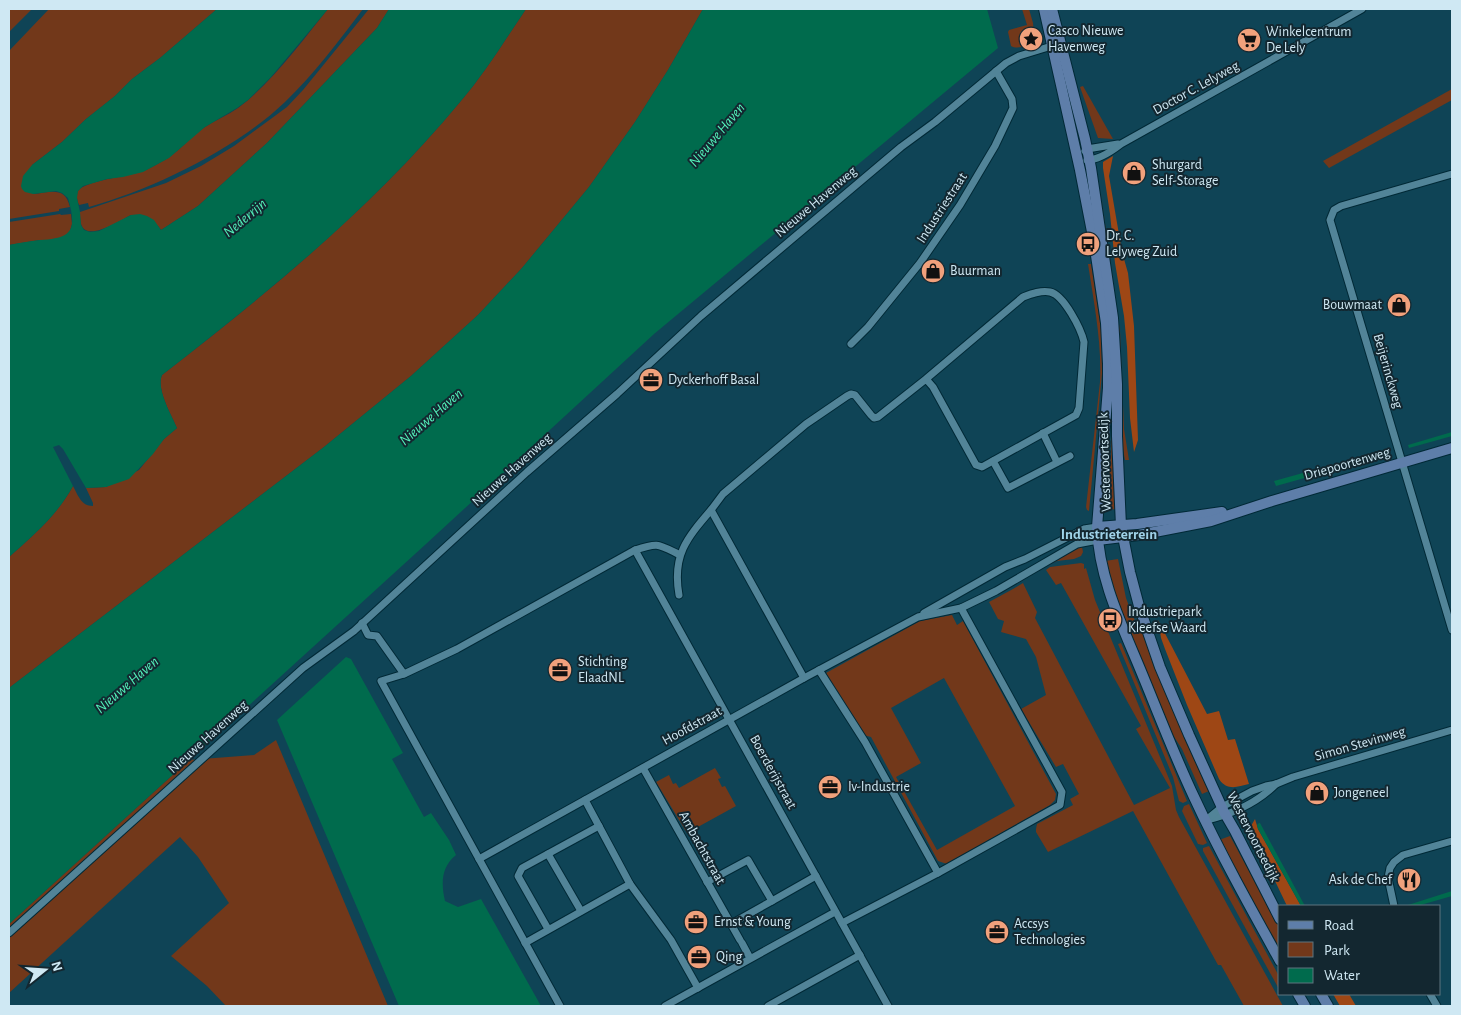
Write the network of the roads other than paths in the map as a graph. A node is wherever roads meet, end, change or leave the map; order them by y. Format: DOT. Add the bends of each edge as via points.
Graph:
graph roads {
  1 [pos="1044,9"];
  2 [pos="1052,9"];
  3 [pos="1362,9"];
  4 [pos="1054,45"];
  5 [pos="996,71"];
  6 [pos="1121,144"];
  7 [pos="1087,149"];
  8 [pos="1078,157"];
  9 [pos="1089,161"];
  10 [pos="1452,174"];
  11 [pos="851,344"];
  12 [pos="926,379"];
  13 [pos="1043,432"];
  14 [pos="1452,448"];
  15 [pos="1070,456"];
  16 [pos="993,461"];
  17 [pos="1057,462"];
  18 [pos="1402,463"];
  19 [pos="1250,508"];
  20 [pos="712,510"];
  21 [pos="1121,526"];
  22 [pos="1097,527"];
  23 [pos="1123,538"];
  24 [pos="1098,540"];
  25 [pos="635,550"];
  26 [pos="680,555"];
  27 [pos="1025,559"];
  28 [pos="1031,570"];
  29 [pos="996,572"];
  30 [pos="679,595"];
  31 [pos="961,608"];
  32 [pos="918,617"];
  33 [pos="362,623"];
  34 [pos="1452,630"];
  35 [pos="819,670"];
  36 [pos="404,674"];
  37 [pos="804,678"];
  38 [pos="730,720"];
  39 [pos="1452,730"];
  40 [pos="643,768"];
  41 [pos="1276,784"];
  42 [pos="585,800"];
  43 [pos="1224,811"];
  44 [pos="1205,821"];
  45 [pos="599,826"];
  46 [pos="1452,841"];
  47 [pos="548,854"];
  48 [pos="479,859"];
  49 [pos="938,873"];
  50 [pos="816,876"];
  51 [pos="708,882"];
  52 [pos="630,884"];
  53 [pos="772,901"];
  54 [pos="1394,905"];
  55 [pos="582,911"];
  56 [pos="835,912"];
  57 [pos="1278,914"];
  58 [pos="842,923"];
  59 [pos="731,924"];
  60 [pos="548,929"];
  61 [pos="9,933"];
  62 [pos="525,943"];
  63 [pos="860,955"];
  64 [pos="1278,957"];
  65 [pos="750,958"];
  66 [pos="698,988"];
  67 [pos="1299,995"];
  68 [pos="1322,995"];
  69 [pos="1431,995"];
  70 [pos="560,1006"];
  71 [pos="665,1006"];
  72 [pos="768,1006"];
  73 [pos="888,1006"];
  74 [pos="1305,1006"];
  75 [pos="1328,1006"];
  76 [pos="1437,1006"];
  1 -- 4 [label="main road, Westervoortsedijk"];
  2 -- 4 [label="main road, Westervoortsedijk"];
  3 -- 6 [label="street, Doctor C. Lelyweg"];
  4 -- 5 [label="street, Nieuwe Havenweg" via="1012,59"];
  4 -- 7 [label="main road, Westervoortsedijk"];
  4 -- 8 [label="main road, Westervoortsedijk"];
  5 -- 11 [label="street, Industriestraat" via="1012,99 1013,108 995,146 920,263"];
  5 -- 33 [label="street, Nieuwe Havenweg" via="701,316"];
  6 -- 7 [label="street, Doctor C. Lelyweg"];
  6 -- 9 [label="street, Doctor C. Lelyweg"];
  7 -- 8 [label="street"];
  7 -- 9 [label="main road, Westervoortsedijk"];
  8 -- 9 [label="street"];
  8 -- 22 [label="main road, Westervoortsedijk" via="1108,345 1108,388"];
  9 -- 21 [label="main road, Westervoortsedijk" via="1116,340"];
  10 -- 18 [label="street, Beijerinckweg" via="1341,206 1334,210 1330,220"];
  12 -- 13 [label="street" via="1023,297 1036,292 1050,292 1059,297 1071,314 1084,342 1076,415"];
  12 -- 16 [label="street" via="976,465 982,467"];
  12 -- 20 [label="street" via="874,418 855,394 847,396 806,424 723,494"];
  13 -- 16 [label="street"];
  13 -- 17 [label="street"];
  14 -- 18 [label="main road, Driepoortenweg"];
  15 -- 17 [label="street"];
  16 -- 17 [label="street" via="1008,488"];
  18 -- 19 [label="main road, Driepoortenweg"];
  18 -- 34 [label="street, Beijerinckweg"];
  19 -- 21 [label="main road, Driepoortenweg"];
  19 -- 23 [label="main road, Driepoortenweg" via="1211,521"];
  20 -- 26 [label="street" via="690,536"];
  20 -- 37 [label="street"];
  21 -- 22 [label="main road, Driepoortenweg"];
  21 -- 23 [label="main road, Westervoortsedijk"];
  22 -- 24 [label="main road, Westervoortsedijk"];
  22 -- 27 [label="street, Westervoortsedijk" via="1084,529"];
  23 -- 24 [label="main road, Driepoortenweg"];
  23 -- 43 [label="main road, Westervoortsedijk" via="1139,606 1160,667"];
  24 -- 28 [label="street" via="1077,544"];
  24 -- 44 [label="main road, Westervoortsedijk" via="1112,602"];
  25 -- 26 [label="street" via="652,544"];
  25 -- 36 [label="street" via="456,649"];
  25 -- 38 [label="street, Boerderijstraat"];
  26 -- 30 [label="street"];
  27 -- 28 [label="street"];
  27 -- 29 [label="street, Westervoortsedijk"];
  28 -- 31 [label="street, Hoofdstraat"];
  29 -- 32 [label="street, Hoofdstraat"];
  31 -- 32 [label="street, Hoofdstraat"];
  31 -- 49 [label="street" via="1062,792 1060,805"];
  32 -- 35 [label="street, Hoofdstraat"];
  33 -- 36 [label="street" via="368,635 378,636"];
  33 -- 61 [label="street, Nieuwe Havenweg" via="308,664"];
  35 -- 37 [label="street, Hoofdstraat"];
  35 -- 49 [label="street" via="865,742"];
  36 -- 48 [label="street" via="381,681"];
  37 -- 38 [label="street, Hoofdstraat"];
  38 -- 40 [label="street, Hoofdstraat"];
  38 -- 50 [label="street, Boerderijstraat"];
  39 -- 41 [label="street, Simon Stevinweg"];
  40 -- 42 [label="street, Hoofdstraat"];
  40 -- 51 [label="street, Ambachtstraat"];
  41 -- 43 [label="street, Simon Stevinweg" via="1266,786"];
  41 -- 43 [label="street, Simon Stevinweg" via="1258,799"];
  42 -- 45 [label="street"];
  42 -- 48 [label="street, Hoofdstraat"];
  43 -- 44 [label="street"];
  43 -- 57 [label="main road, Westervoortsedijk"];
  44 -- 64 [label="main road, Westervoortsedijk"];
  45 -- 47 [label="street"];
  45 -- 52 [label="street"];
  46 -- 54 [label="street" via="1403,855 1394,862 1388,878"];
  47 -- 55 [label="street"];
  47 -- 60 [label="street" via="522,868 518,876"];
  48 -- 62 [label="street"];
  49 -- 58 [label="street"];
  50 -- 53 [label="street"];
  50 -- 56 [label="street, Boerderijstraat"];
  51 -- 53 [label="street" via="748,860"];
  51 -- 59 [label="street, Ambachtstraat"];
  52 -- 55 [label="street"];
  52 -- 66 [label="street" via="671,940"];
  53 -- 59 [label="street"];
  55 -- 60 [label="street"];
  56 -- 58 [label="street, Boerderijstraat"];
  56 -- 65 [label="street"];
  58 -- 63 [label="street, Boerderijstraat"];
  59 -- 65 [label="street, Ambachtstraat"];
  60 -- 62 [label="street"];
  62 -- 70 [label="street"];
  63 -- 72 [label="street"];
  63 -- 73 [label="street, Boerderijstraat"];
  65 -- 66 [label="street"];
  66 -- 71 [label="street"];
  67 -- 74 [label="main road"];
  68 -- 75 [label="main road"];
  69 -- 76 [label="street"];
}
